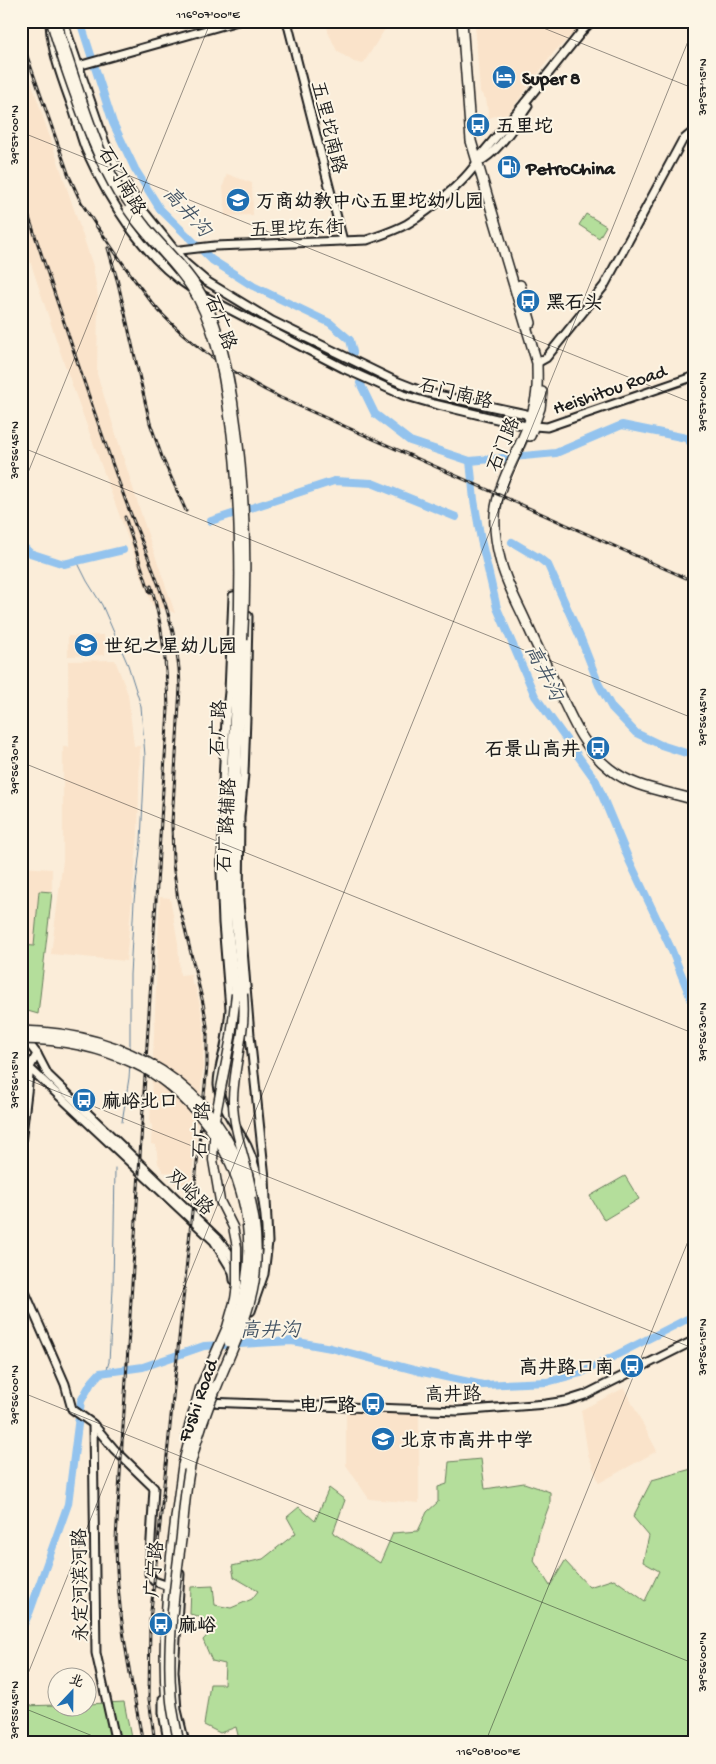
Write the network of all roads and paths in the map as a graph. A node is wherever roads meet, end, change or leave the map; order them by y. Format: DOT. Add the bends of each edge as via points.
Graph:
graph roads {
  1 [pos="50,21"];
  2 [pos="58,21"];
  3 [pos="63,21"];
  4 [pos="238,21"];
  5 [pos="286,21"];
  6 [pos="462,21"];
  7 [pos="467,21"];
  8 [pos="592,21"];
  9 [pos="598,21"];
  10 [pos="82,65"];
  11 [pos="695,130"];
  12 [pos="480,160"];
  13 [pos="343,241"];
  14 [pos="174,251"];
  15 [pos="151,253"];
  16 [pos="539,362"];
  17 [pos="695,376"];
  18 [pos="530,424"];
  19 [pos="240,640"];
  20 [pos="246,678"];
  21 [pos="229,692"];
  22 [pos="236,764"];
  23 [pos="695,798"];
  24 [pos="229,802"];
  25 [pos="240,994"];
  26 [pos="21,1031"];
  27 [pos="21,1037"];
  28 [pos="37,1054"];
  29 [pos="21,1060"];
  30 [pos="30,1067"];
  31 [pos="21,1142"];
  32 [pos="264,1169"];
  33 [pos="255,1170"];
  34 [pos="254,1214"];
  35 [pos="21,1283"];
  36 [pos="246,1283"];
  37 [pos="241,1333"];
  38 [pos="695,1340"];
  39 [pos="198,1400"];
  40 [pos="211,1402"];
  41 [pos="93,1424"];
  42 [pos="184,1466"];
  43 [pos="168,1586"];
  44 [pos="116,1743"];
  45 [pos="170,1743"];
  46 [pos="179,1743"];
  47 [pos="185,1743"];
  1 -- 15 [label="street, 石门南路" via="59,72 87,151 111,199"];
  1 -- 19 [label="main road, 石广路, bridge" via="106,174 136,221 197,298 218,349 236,469"];
  2 -- 19 [label="main road, 石广路, bridge" via="90,121 108,164 125,197 204,299 226,358 241,464 245,551"];
  3 -- 10 [label="street, 石门南路"];
  4 -- 10 [label="street"];
  5 -- 13 [label="street, 五里坨南路"];
  6 -- 12 [label="highway, 石门路" via="470,130"];
  7 -- 12 [label="highway, 石门路"];
  8 -- 12 [label="street, 五里坨东街"];
  9 -- 12 [label="street, 五里坨东街" via="506,136 486,158"];
  10 -- 14 [label="street, 石门南路" via="105,143 118,170 140,208"];
  11 -- 16 [label="street" via="682,141 604,286"];
  12 -- 13 [label="street, 五里坨东街" via="457,185 408,223 367,240"];
  12 -- 16 [label="highway, 石门路"];
  13 -- 14 [label="street, 五里坨东街" via="215,246"];
  14 -- 15 [label="street, 五里坨东街"];
  14 -- 18 [label="street, 石门南路" via="206,281 239,302 341,356 424,392 526,414"];
  15 -- 18 [label="street, 石门南路" via="181,282 214,302 374,383 434,404"];
  16 -- 18 [label="highway, 石门路"];
  17 -- 18 [label="street, Heishitou Road" via="547,427"];
  18 -- 23 [label="highway, 石门路" via="503,497 498,526 502,553 514,588 583,732 603,758 625,775"];
  19 -- 22 [label="main road, 石广路"];
  19 -- 24 [label="main road, 石广路"];
  20 -- 21 [label="street, 石广路辅路" via="248,594 233,596"];
  20 -- 22 [label="main road"];
  20 -- 32 [label="street, 石广路辅路" via="239,901"];
  21 -- 24 [label="main road"];
  21 -- 33 [label="street, 石广路辅路" via="221,872 230,1009 218,1085"];
  22 -- 25 [label="main road, 石广路" via="233,880"];
  24 -- 25 [label="main road, 石广路" via="228,929"];
  25 -- 34 [label="main road, 石广路, bridge" via="243,1031 233,1101 249,1173"];
  25 -- 42 [label="main road, 石广路, bridge" via="215,1120 213,1160 220,1201 233,1227 237,1247 237,1286 227,1327 200,1388 184,1444"];
  26 -- 34 [label="highway, Fushi Road, bridge" via="74,1036 104,1043 139,1057 185,1087 225,1136 241,1167"];
  27 -- 28 [label="street, 双峪路"];
  27 -- 42 [label="highway, Fushi Road, bridge" via="102,1050 160,1078 182,1095 211,1128 236,1176 248,1224 249,1257 242,1304 191,1434"];
  28 -- 30 [label="street"];
  28 -- 36 [label="street, 双峪路" via="48,1075 218,1239 240,1266"];
  29 -- 30 [label="street, 双峪路"];
  30 -- 31 [label="street"];
  30 -- 39 [label="street, 双峪路, bridge" via="214,1241 233,1272 233,1310"];
  32 -- 33 [label="street"];
  32 -- 37 [label="street, 石广路辅路" via="268,1225 266,1263"];
  33 -- 36 [label="street, 石广路辅路" via="264,1213 266,1249 258,1284"];
  34 -- 46 [label="highway, Fushi Road, bridge" via="256,1263 249,1305 214,1391 191,1463 174,1596 170,1671 172,1711"];
  35 -- 41 [label="street" via="72,1409"];
  36 -- 37 [label="street, 双峪路" via="247,1309"];
  37 -- 40 [label="street, 双峪路, bridge"];
  38 -- 40 [label="street, 高井路" via="585,1395 546,1404 435,1411"];
  39 -- 40 [label="street, 高井路"];
  39 -- 43 [label="street, 广宁路" via="180,1468"];
  40 -- 47 [label="street, 广宁路" via="191,1467 185,1517 174,1672 177,1710"];
  41 -- 43 [label="street" via="154,1488 149,1574 154,1581"];
  41 -- 44 [label="street, 永定河滨河路" via="96,1653"];
  42 -- 45 [label="highway, Fushi Road" via="168,1596 165,1694"];
  43 -- 45 [label="street, 广宁路" via="162,1675 163,1713"];
}
